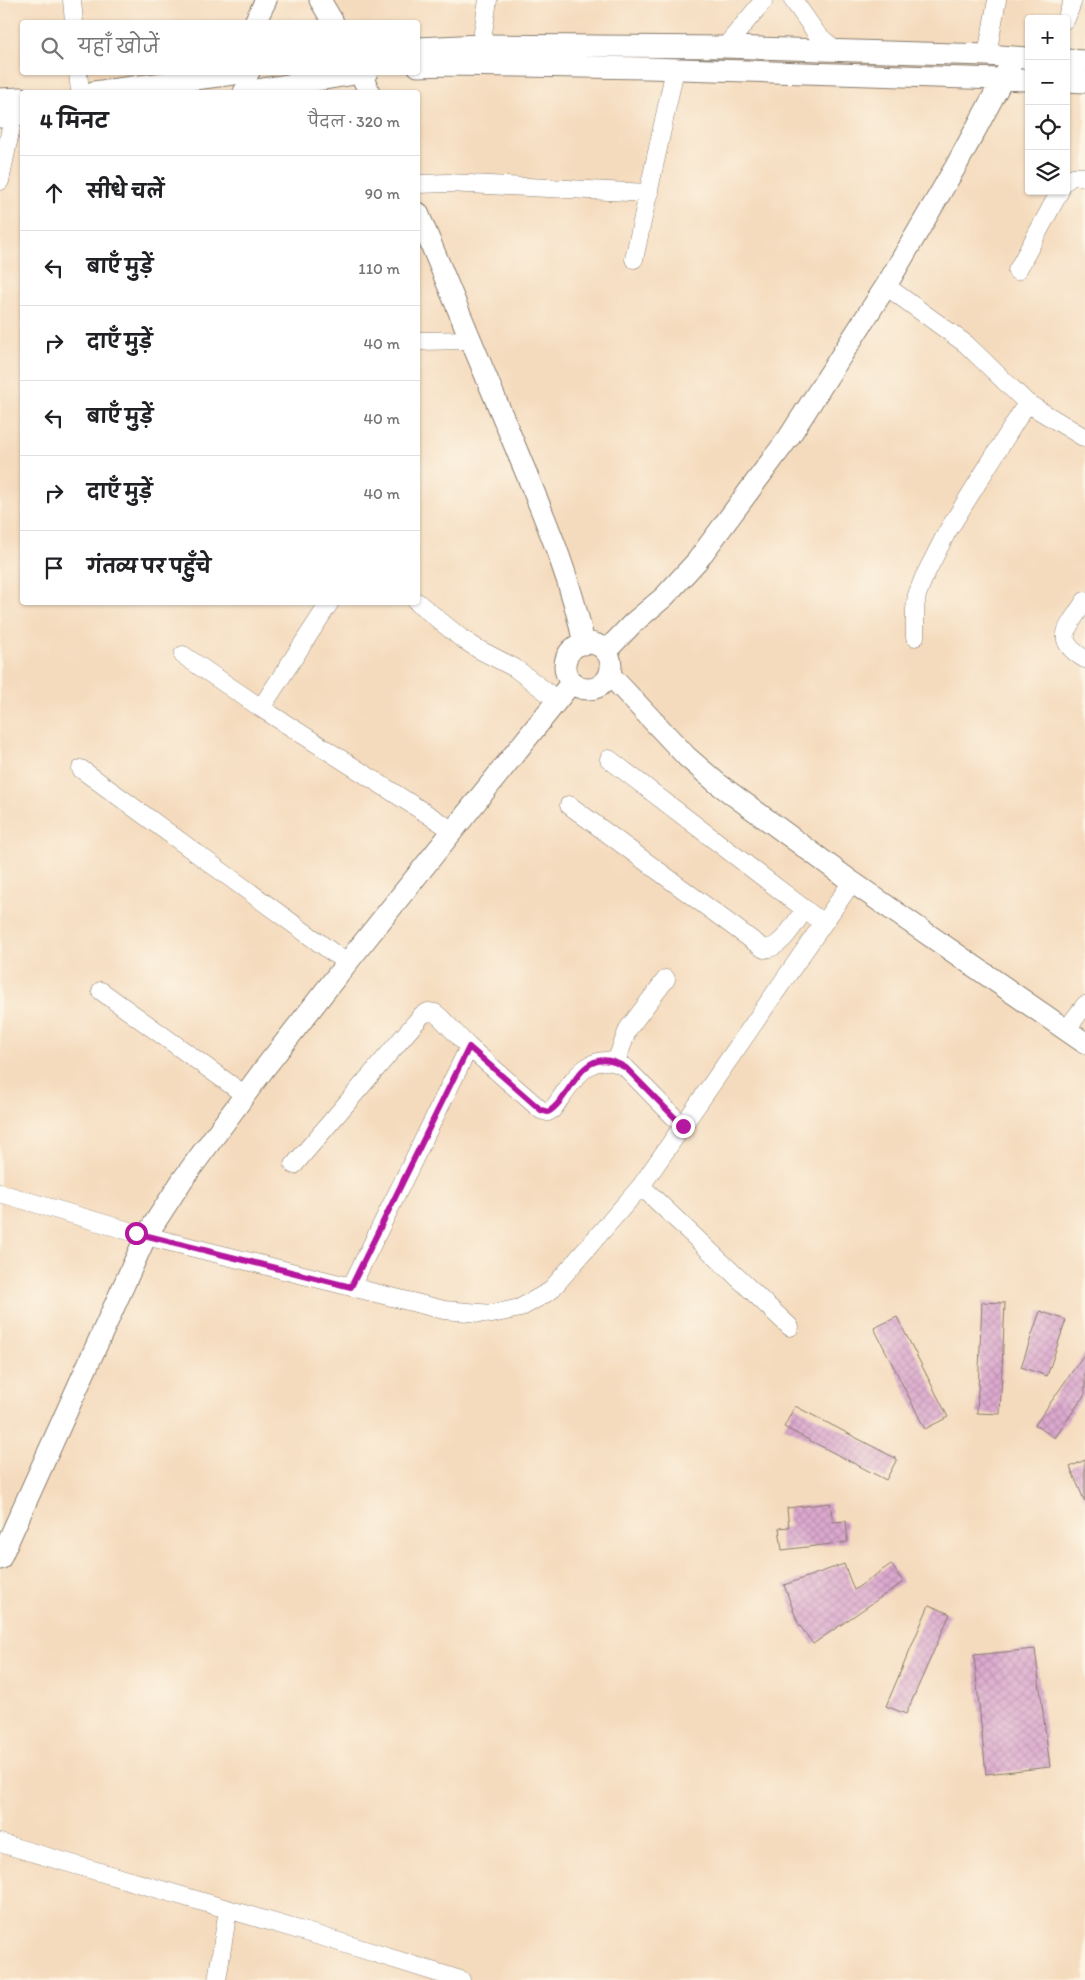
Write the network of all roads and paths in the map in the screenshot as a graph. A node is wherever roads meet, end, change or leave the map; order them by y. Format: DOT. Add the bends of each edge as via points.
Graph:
graph roads {
  1 [pos="72,0"];
  2 [pos="266,0"];
  3 [pos="320,0"];
  4 [pos="488,0"];
  5 [pos="764,0"];
  6 [pos="793,0"];
  7 [pos="996,0"];
  8 [pos="1073,0"];
  9 [pos="1067,15"];
  10 [pos="74,20"];
  11 [pos="256,20"];
  12 [pos="332,20"];
  13 [pos="481,45"];
  14 [pos="725,47"];
  15 [pos="420,48"];
  16 [pos="834,49"];
  17 [pos="987,55"];
  18 [pos="1022,58"];
  19 [pos="1070,60"];
  20 [pos="1085,61"];
  21 [pos="420,66"];
  22 [pos="675,68"];
  23 [pos="78,75"];
  24 [pos="235,78"];
  25 [pos="364,78"];
  26 [pos="1003,79"];
  27 [pos="1025,80"];
  28 [pos="1070,81"];
  29 [pos="1085,82"];
  30 [pos="80,90"];
  31 [pos="114,90"];
  32 [pos="261,90"];
  33 [pos="13,107"];
  34 [pos="1085,177"];
  35 [pos="1070,178"];
  36 [pos="0,181"];
  37 [pos="420,184"];
  38 [pos="649,193"];
  39 [pos="1058,195"];
  40 [pos="420,217"];
  41 [pos="634,259"];
  42 [pos="1017,270"];
  43 [pos="886,286"];
  44 [pos="471,340"];
  45 [pos="420,341"];
  46 [pos="1027,403"];
  47 [pos="1085,438"];
  48 [pos="1085,601"];
  49 [pos="420,604"];
  50 [pos="328,605"];
  51 [pos="915,637"];
  52 [pos="584,644"];
  53 [pos="606,651"];
  54 [pos="183,655"];
  55 [pos="1085,659"];
  56 [pos="610,675"];
  57 [pos="572,682"];
  58 [pos="557,700"];
  59 [pos="261,708"];
  60 [pos="609,759"];
  61 [pos="81,769"];
  62 [pos="569,805"];
  63 [pos="452,830"];
  64 [pos="852,882"];
  65 [pos="805,909"];
  66 [pos="823,923"];
  67 [pos="347,963"];
  68 [pos="666,979"];
  69 [pos="101,991"];
  70 [pos="1085,1005"];
  71 [pos="1066,1030"];
  72 [pos="1085,1043"];
  73 [pos="469,1047"];
  74 [pos="616,1062"];
  75 [pos="245,1095"];
  76 [pos="683,1126"];
  77 [pos="294,1165"];
  78 [pos="641,1186"];
  79 [pos="0,1193"];
  80 [pos="146,1236"];
  81 [pos="351,1287"];
  82 [pos="790,1328"];
  83 [pos="0,1559"];
  84 [pos="0,1843"];
  85 [pos="228,1909"];
  86 [pos="217,1980"];
  87 [pos="461,1980"];
  1 -- 10 [label="street"];
  2 -- 11 [label="main road"];
  3 -- 12 [label="main road"];
  4 -- 13 [label="street"];
  5 -- 14 [label="street"];
  6 -- 16 [label="street" via="817,34"];
  7 -- 17 [label="street"];
  8 -- 9 [label="street"];
  13 -- 14 [label="main road"];
  13 -- 15 [label="main road"];
  14 -- 16 [label="main road"];
  16 -- 17 [label="main road"];
  17 -- 18 [label="main road"];
  18 -- 26 [label="main road"];
  19 -- 20 [label="main road"];
  21 -- 22 [label="main road"];
  22 -- 26 [label="main road"];
  22 -- 38 [label="street"];
  23 -- 30 [label="street"];
  24 -- 31 [label="main road"];
  25 -- 32 [label="main road"];
  26 -- 27 [label="main road"];
  26 -- 43 [label="main road"];
  28 -- 29 [label="main road"];
  33 -- 36 [label="street"];
  34 -- 35 [label="street"];
  37 -- 38 [label="street"];
  38 -- 41 [label="street"];
  39 -- 42 [label="street"];
  40 -- 44 [label="main road"];
  43 -- 46 [label="street" via="966,344"];
  43 -- 53 [label="main road" via="790,437 729,520 664,597"];
  44 -- 45 [label="street"];
  44 -- 52 [label="main road" via="568,580"];
  46 -- 47 [label="street"];
  46 -- 51 [label="street" via="928,568 917,595"];
  48 -- 55 [label="street" via="1066,632 1065,640 1069,648"];
  49 -- 58 [label="street" via="461,638 515,668"];
  50 -- 59 [label="street"];
  52 -- 53 [label="main road"];
  52 -- 57 [label="main road" via="568,656 566,670"];
  53 -- 56 [label="main road" via="611,662"];
  54 -- 59 [label="street"];
  56 -- 57 [label="main road" via="600,686 593,688 586,689"];
  56 -- 64 [label="main road" via="687,757 717,783"];
  57 -- 58 [label="main road"];
  58 -- 63 [label="main road"];
  59 -- 63 [label="street"];
  60 -- 65 [label="street"];
  61 -- 67 [label="street"];
  62 -- 65 [label="street" via="764,948 771,949 778,944"];
  63 -- 67 [label="main road"];
  64 -- 66 [label="street"];
  64 -- 71 [label="main road"];
  65 -- 66 [label="street"];
  66 -- 76 [label="street"];
  67 -- 75 [label="main road"];
  68 -- 74 [label="street" via="628,1029"];
  69 -- 75 [label="street"];
  70 -- 71 [label="street"];
  71 -- 72 [label="main road"];
  73 -- 74 [label="street" via="541,1110 548,1112 586,1068 605,1060"];
  73 -- 77 [label="street" via="435,1013 422,1015"];
  73 -- 81 [label="street"];
  74 -- 76 [label="street" via="626,1068"];
  75 -- 80 [label="main road"];
  76 -- 78 [label="street"];
  78 -- 81 [label="street" via="550,1291 520,1308 492,1314 444,1310"];
  78 -- 82 [label="street"];
  79 -- 80 [label="street"];
  80 -- 81 [label="street"];
  80 -- 83 [label="main road"];
  84 -- 85 [label="street"];
  85 -- 86 [label="street"];
  85 -- 87 [label="street"];
}
